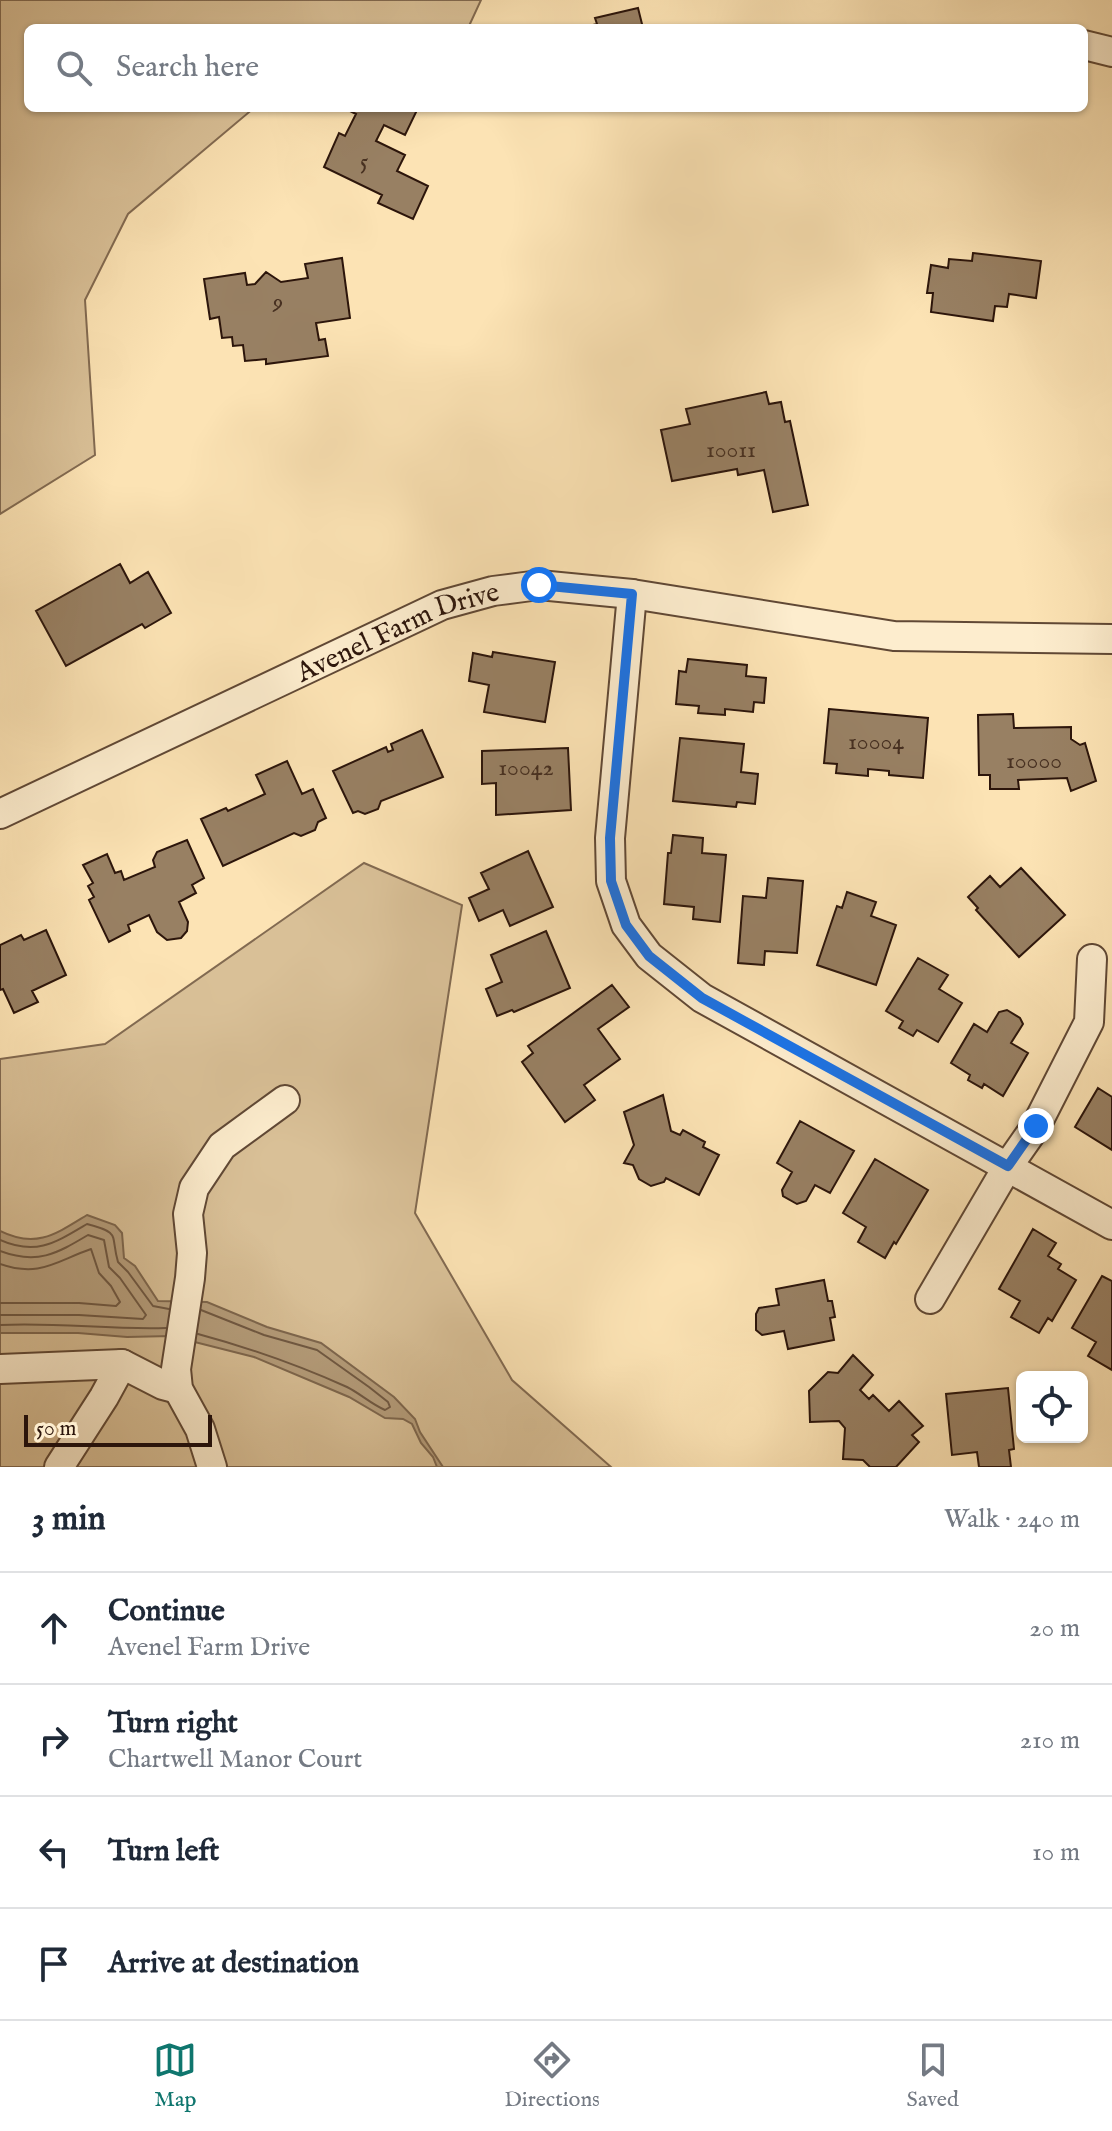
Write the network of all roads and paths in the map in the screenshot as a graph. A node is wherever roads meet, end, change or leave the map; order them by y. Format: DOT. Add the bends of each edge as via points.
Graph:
graph roads {
  1 [pos="1088,46"];
  2 [pos="1112,52"];
  3 [pos="632,594"];
  4 [pos="1112,639"];
  5 [pos="0,814"];
  6 [pos="1092,959"];
  7 [pos="285,1100"];
  8 [pos="1008,1166"];
  9 [pos="1112,1225"];
  10 [pos="930,1299"];
  11 [pos="122,1364"];
  12 [pos="0,1369"];
  13 [pos="178,1389"];
  14 [pos="59,1467"];
  15 [pos="212,1467"];
  1 -- 2 [label="street"];
  3 -- 4 [label="street, Avenel Farm Drive" via="894,636"];
  3 -- 5 [label="street, Avenel Farm Drive" via="539,585 442,605"];
  3 -- 8 [label="street" via="610,838 611,881 626,925 649,956 702,998"];
  6 -- 8 [label="street" via="1089,1022 1036,1126"];
  7 -- 13 [label="street" via="222,1146 194,1188"];
  8 -- 9 [label="street"];
  8 -- 10 [label="street"];
  11 -- 12 [label="street"];
  11 -- 13 [label="street"];
  11 -- 14 [label="street"];
  13 -- 15 [label="street" via="200,1429"];
}
